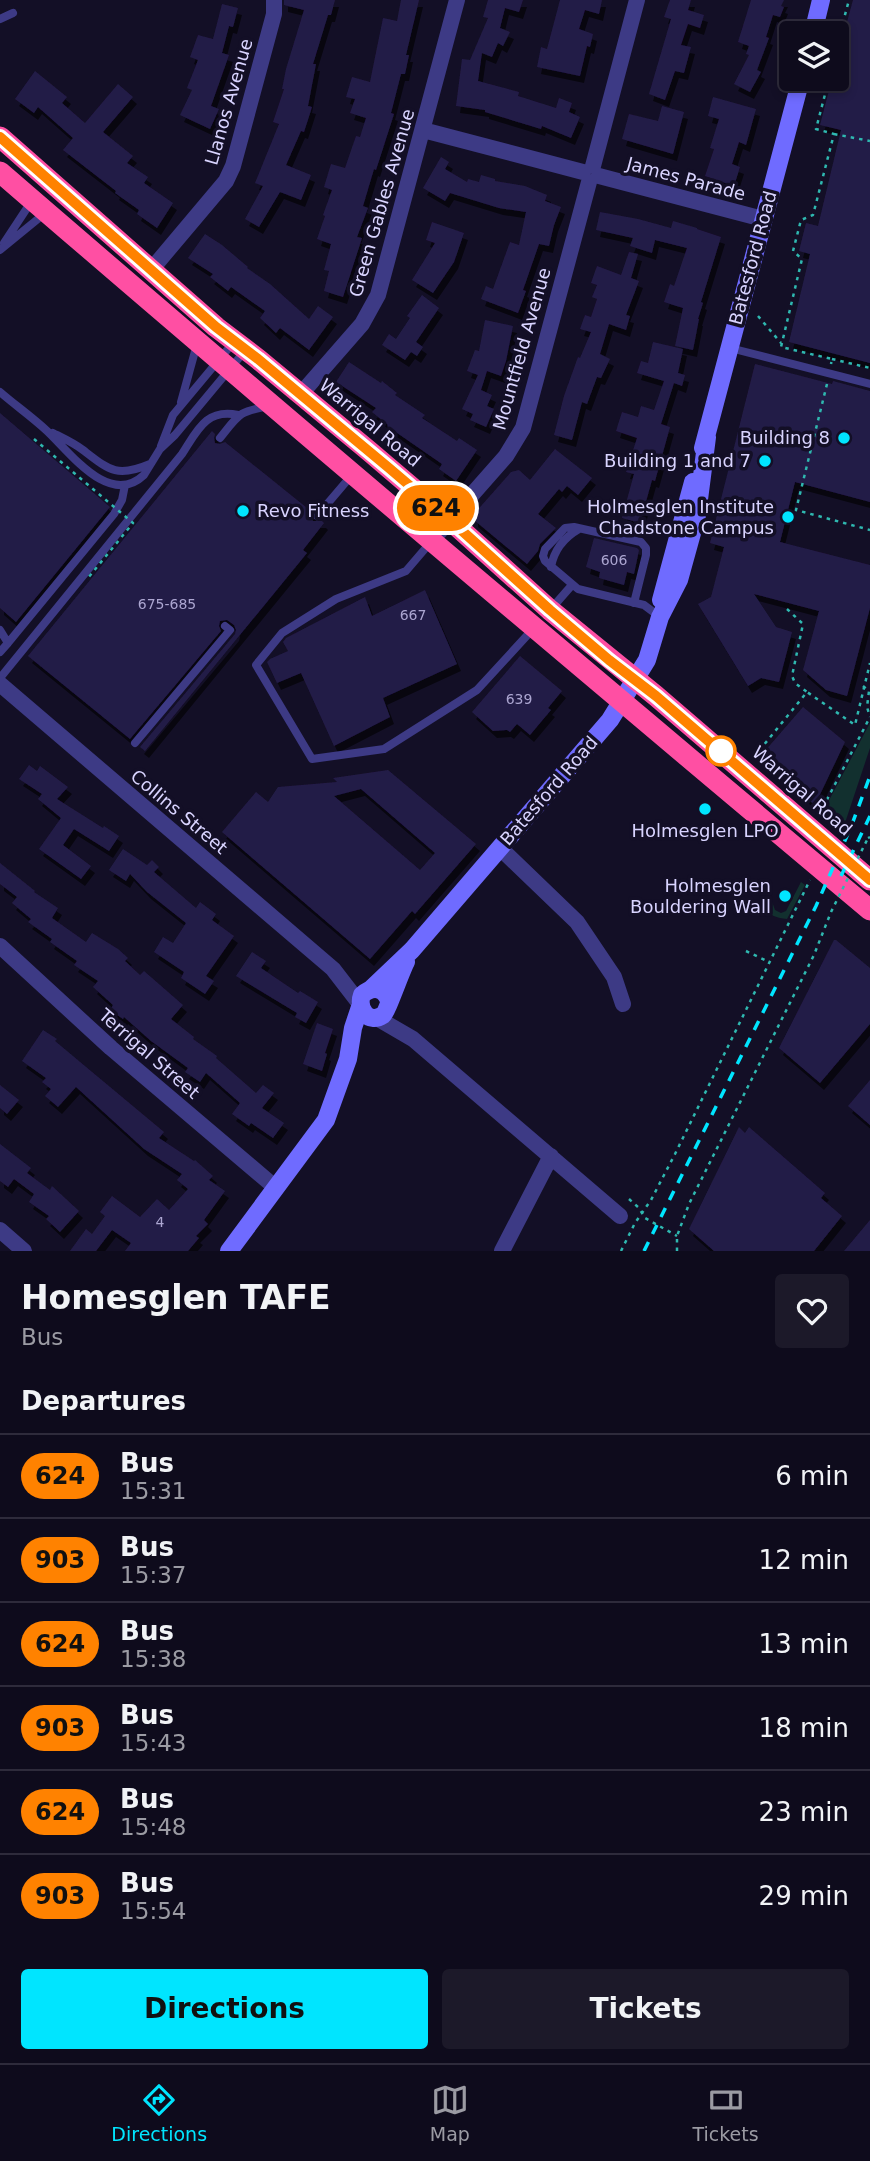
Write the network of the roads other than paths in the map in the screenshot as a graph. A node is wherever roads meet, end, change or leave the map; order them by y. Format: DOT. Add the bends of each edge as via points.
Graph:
graph roads {
  1 [pos="274,0"];
  2 [pos="457,0"];
  3 [pos="637,0"];
  4 [pos="821,0"];
  5 [pos="13,13"];
  6 [pos="0,19"];
  7 [pos="816,21"];
  8 [pos="798,91"];
  9 [pos="423,130"];
  10 [pos="0,137"];
  11 [pos="0,172"];
  12 [pos="591,174"];
  13 [pos="39,206"];
  14 [pos="763,219"];
  15 [pos="0,249"];
  16 [pos="151,270"];
  17 [pos="198,343"];
  18 [pos="241,345"];
  19 [pos="729,348"];
  20 [pos="224,365"];
  21 [pos="870,384"];
  22 [pos="0,392"];
  23 [pos="300,395"];
  24 [pos="272,405"];
  25 [pos="178,408"];
  26 [pos="238,415"];
  27 [pos="47,431"];
  28 [pos="220,438"];
  29 [pos="160,449"];
  30 [pos="149,464"];
  31 [pos="353,473"];
  32 [pos="125,485"];
  33 [pos="317,516"];
  34 [pos="450,520"];
  35 [pos="432,540"];
  36 [pos="572,585"];
  37 [pos="634,603"];
  38 [pos="550,610"];
  39 [pos="660,617"];
  40 [pos="225,626"];
  41 [pos="535,627"];
  42 [pos="0,630"];
  43 [pos="8,643"];
  44 [pos="0,652"];
  45 [pos="0,678"];
  46 [pos="636,680"];
  47 [pos="0,684"];
  48 [pos="622,702"];
  49 [pos="135,743"];
  50 [pos="500,848"];
  51 [pos="868,873"];
  52 [pos="870,910"];
  53 [pos="0,946"];
  54 [pos="412,950"];
  55 [pos="389,1002"];
  56 [pos="369,1004"];
  57 [pos="623,1004"];
  58 [pos="413,1039"];
  59 [pos="551,1156"];
  60 [pos="276,1188"];
  61 [pos="620,1216"];
  62 [pos="0,1230"];
  63 [pos="24,1251"];
  64 [pos="229,1251"];
  65 [pos="502,1251"];
  1 -- 16 [label="street, Llanos Avenue" via="233,166 226,181"];
  2 -- 9 [label="street, Green Gables Avenue"];
  3 -- 12 [label="street, Mountfield Avenue"];
  4 -- 7 [label="street"];
  5 -- 6 [label="lane"];
  8 -- 14 [label="street, Batesford Road"];
  9 -- 12 [label="street, James Parade"];
  9 -- 23 [label="street, Green Gables Avenue" via="372,308"];
  10 -- 16 [label="highway, Warrigal Road"];
  11 -- 13 [label="highway"];
  12 -- 14 [label="street, James Parade"];
  12 -- 34 [label="street, Mountfield Avenue" via="523,428 506,456"];
  13 -- 15 [label="lane" via="31,222"];
  13 -- 15 [label="lane" via="27,210"];
  13 -- 17 [label="highway"];
  14 -- 19 [label="street, Batesford Road"];
  16 -- 18 [label="highway, Warrigal Road"];
  17 -- 20 [label="highway"];
  17 -- 25 [label="lane"];
  18 -- 20 [label="lane"];
  18 -- 20 [label="lane"];
  18 -- 23 [label="highway, Warrigal Road"];
  19 -- 21 [label="lane"];
  19 -- 39 [label="street, Batesford Road"];
  20 -- 24 [label="highway"];
  20 -- 25 [label="lane"];
  20 -- 29 [label="lane"];
  22 -- 27 [label="lane"];
  23 -- 34 [label="highway, Warrigal Road"];
  24 -- 26 [label="lane"];
  24 -- 31 [label="highway"];
  25 -- 29 [label="lane"];
  26 -- 28 [label="lane"];
  26 -- 45 [label="lane" via="218,414 206,421 118,539"];
  27 -- 30 [label="lane" via="112,470 128,472"];
  27 -- 32 [label="lane" via="102,481"];
  29 -- 30 [label="lane"];
  30 -- 32 [label="lane" via="141,478"];
  31 -- 33 [label="lane"];
  31 -- 35 [label="highway"];
  32 -- 43 [label="lane" via="114,514"];
  34 -- 35 [label="street, Mountfield Avenue"];
  34 -- 38 [label="highway, Warrigal Road"];
  35 -- 41 [label="highway"];
  35 -- 41 [label="lane" via="406,571 336,599 282,633 256,665 312,759 384,749 477,690"];
  36 -- 37 [label="lane"];
  36 -- 37 [label="lane" via="544,559 545,549 565,528 640,541 646,555"];
  36 -- 38 [label="lane"];
  37 -- 39 [label="lane"];
  38 -- 46 [label="highway, Warrigal Road"];
  39 -- 46 [label="street, Batesford Road"];
  40 -- 49 [label="lane" via="230,630"];
  41 -- 48 [label="highway"];
  42 -- 43 [label="lane"];
  43 -- 44 [label="lane"];
  46 -- 48 [label="street, Batesford Road"];
  46 -- 51 [label="highway, Warrigal Road"];
  47 -- 56 [label="street, Collins Street"];
  48 -- 50 [label="street, Batesford Road"];
  48 -- 52 [label="highway"];
  50 -- 54 [label="street, Batesford Road"];
  50 -- 57 [label="street" via="577,922 614,977"];
  53 -- 60 [label="street, Terrigal Street" via="111,1048"];
  54 -- 55 [label="street, Batesford Road"];
  54 -- 56 [label="street, Batesford Road"];
  55 -- 56 [label="street" via="376,988"];
  55 -- 58 [label="street, Collins Street"];
  56 -- 58 [label="street, Collins Street"];
  56 -- 60 [label="street" via="353,1028 348,1059 326,1119"];
  58 -- 59 [label="street, Collins Street"];
  59 -- 61 [label="street, Collins Street"];
  59 -- 65 [label="street"];
  60 -- 64 [label="street"];
  62 -- 63 [label="street"];
}
